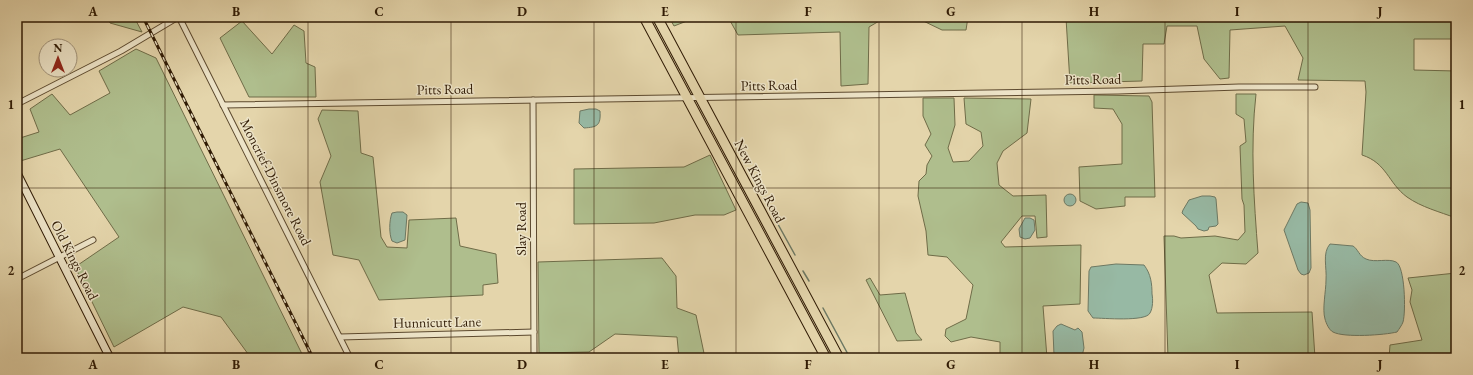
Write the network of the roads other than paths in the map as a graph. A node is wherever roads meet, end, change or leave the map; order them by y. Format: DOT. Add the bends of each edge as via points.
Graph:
graph roads {
  1 [pos="179,17"];
  2 [pos="644,17"];
  3 [pos="657,17"];
  4 [pos="1315,87"];
  5 [pos="687,98"];
  6 [pos="700,98"];
  7 [pos="533,100"];
  8 [pos="17,104"];
  9 [pos="223,105"];
  10 [pos="17,173"];
  11 [pos="94,240"];
  12 [pos="60,258"];
  13 [pos="792,271"];
  14 [pos="782,277"];
  15 [pos="17,279"];
  16 [pos="534,332"];
  17 [pos="340,337"];
  18 [pos="110,358"];
  19 [pos="350,358"];
  20 [pos="534,358"];
  21 [pos="826,358"];
  22 [pos="839,358"];
  1 -- 8 [label="street" via="121,51"];
  1 -- 9 [label="street, Moncrief-Dinsmore Road"];
  2 -- 5 [label="highway, New Kings Road"];
  3 -- 6 [label="highway, New Kings Road"];
  4 -- 6 [label="street, Pitts Road"];
  5 -- 6 [label="street, Pitts Road"];
  5 -- 7 [label="street, Pitts Road"];
  5 -- 14 [label="highway, New Kings Road"];
  6 -- 13 [label="highway, New Kings Road"];
  7 -- 9 [label="street, Pitts Road"];
  7 -- 16 [label="street, Slay Road"];
  9 -- 17 [label="street, Moncrief-Dinsmore Road"];
  10 -- 12 [label="street, Old Kings Road"];
  11 -- 12 [label="street"];
  12 -- 15 [label="street"];
  12 -- 18 [label="street, Old Kings Road"];
  13 -- 14 [label="street"];
  13 -- 22 [label="highway, New Kings Road"];
  14 -- 21 [label="highway, New Kings Road"];
  16 -- 17 [label="street, Hunnicutt Lane"];
  16 -- 20 [label="street, Slay Road"];
  17 -- 19 [label="street, Moncrief-Dinsmore Road"];
}
